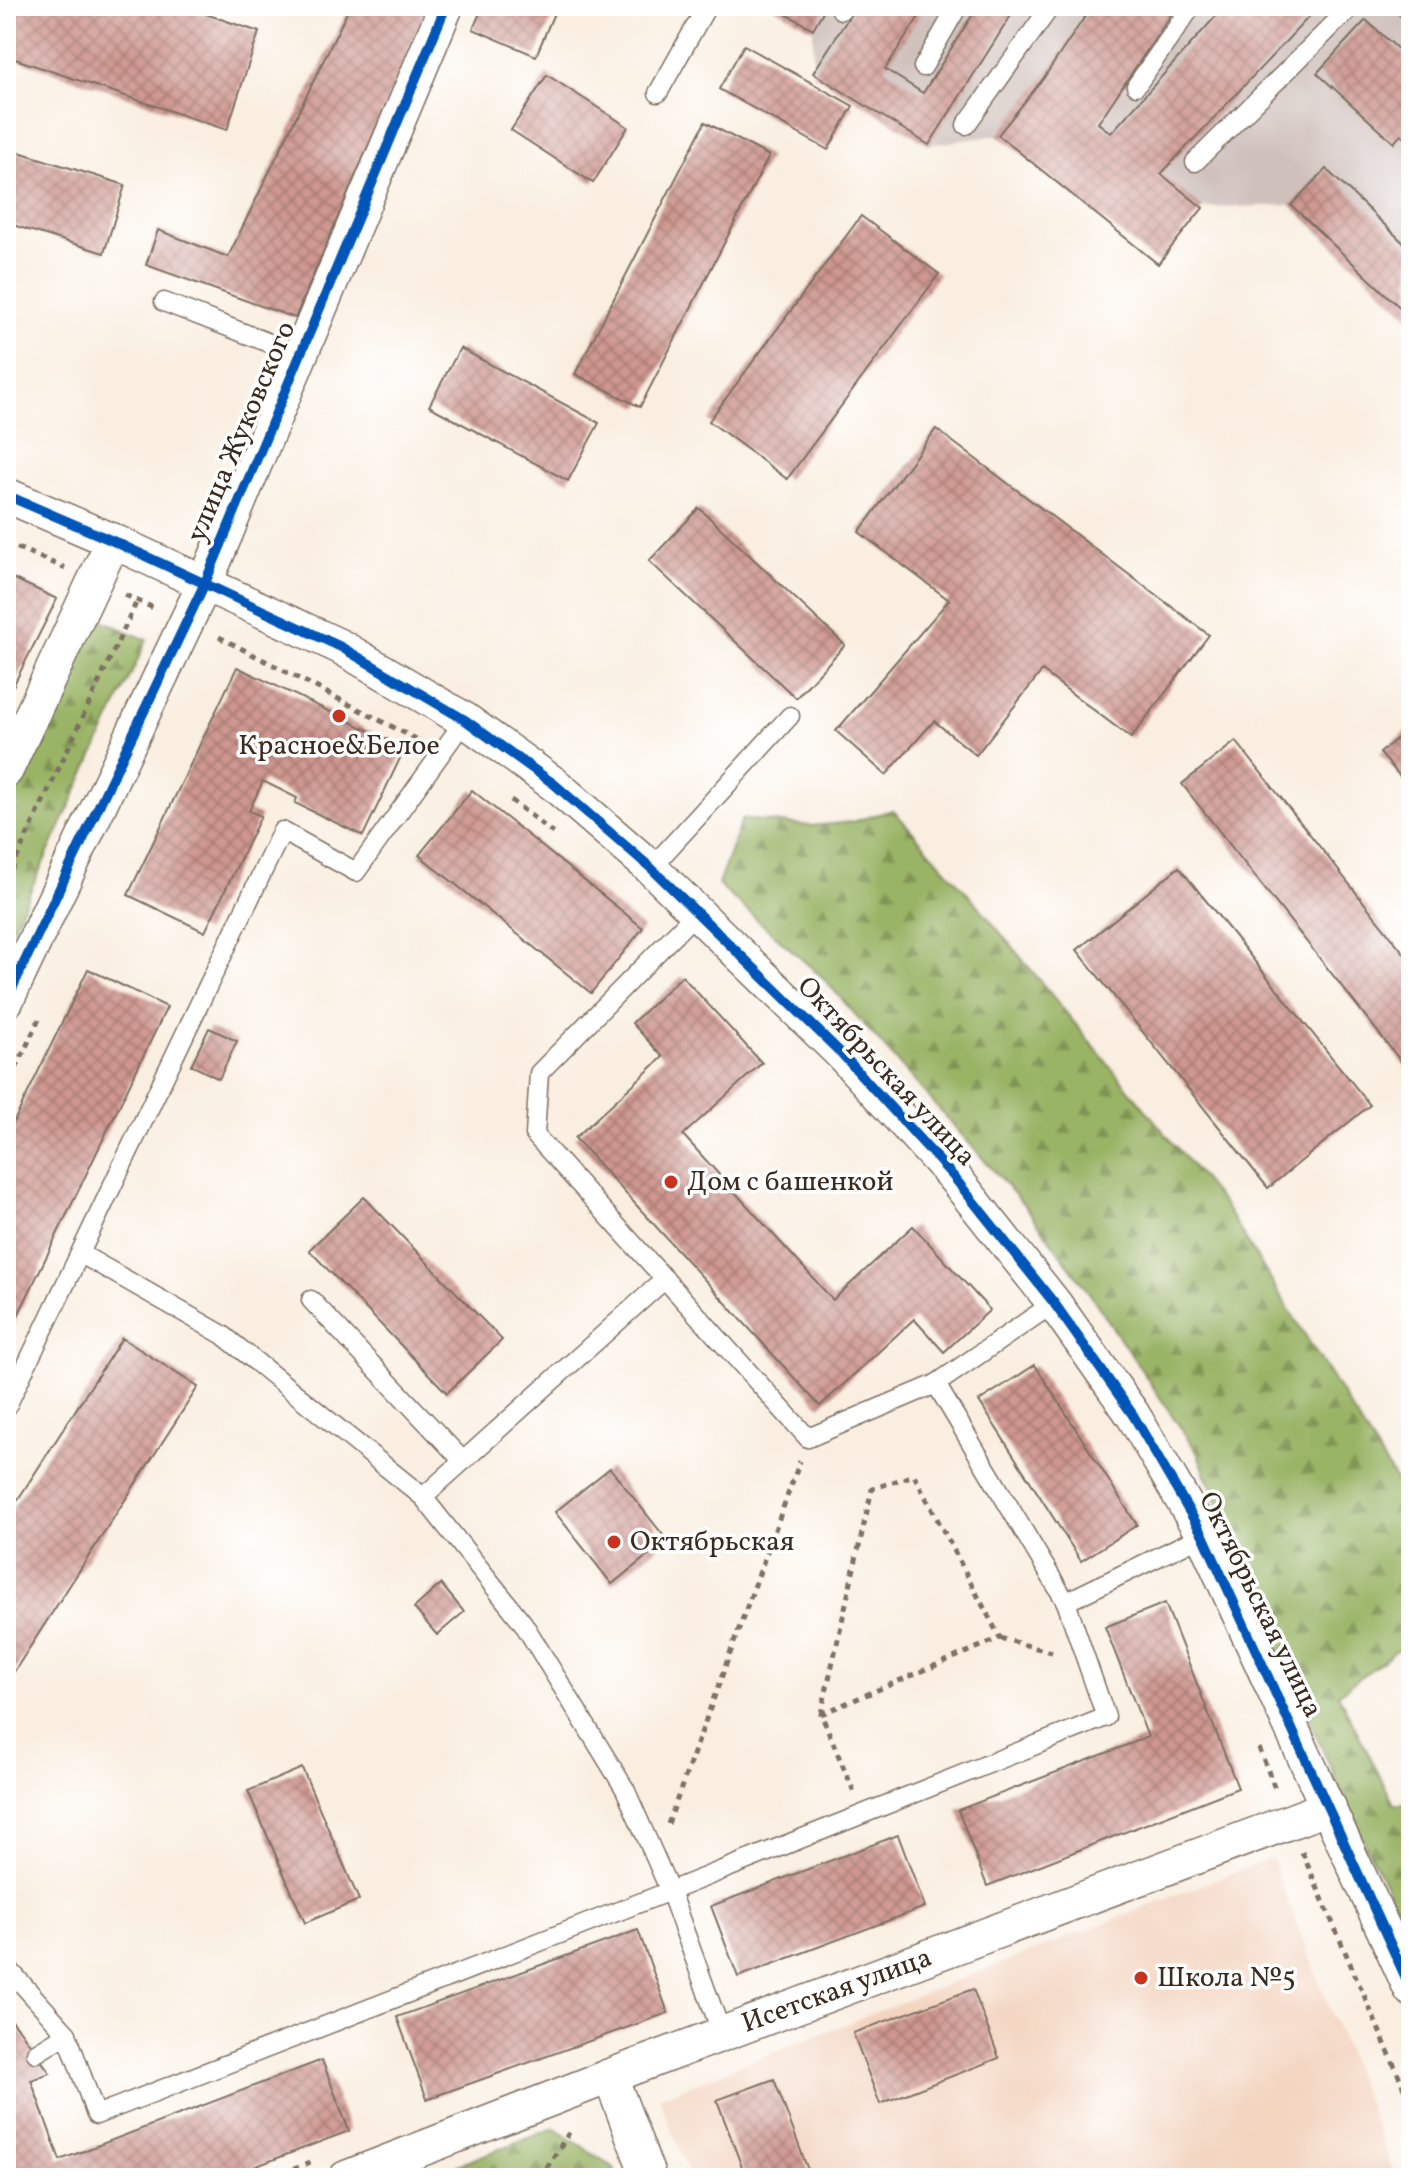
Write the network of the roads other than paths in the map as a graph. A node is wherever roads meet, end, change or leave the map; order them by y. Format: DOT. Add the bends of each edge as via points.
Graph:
graph roads {
  1 [pos="446,6"];
  2 [pos="707,6"];
  3 [pos="958,6"];
  4 [pos="1051,6"];
  5 [pos="1192,6"];
  6 [pos="1352,6"];
  7 [pos="1404,6"];
  8 [pos="1411,13"];
  9 [pos="923,67"];
  10 [pos="1136,86"];
  11 [pos="658,93"];
  12 [pos="966,125"];
  13 [pos="1195,162"];
  14 [pos="164,302"];
  15 [pos="300,355"];
  16 [pos="6,495"];
  17 [pos="113,541"];
  18 [pos="205,583"];
  19 [pos="790,716"];
  20 [pos="465,720"];
  21 [pos="6,770"];
  22 [pos="651,868"];
  23 [pos="697,912"];
  24 [pos="6,1001"];
  25 [pos="81,1254"];
  26 [pos="665,1279"];
  27 [pos="311,1300"];
  28 [pos="1054,1303"];
  29 [pos="936,1384"];
  30 [pos="6,1408"];
  31 [pos="463,1461"];
  32 [pos="423,1497"];
  33 [pos="1203,1535"];
  34 [pos="1066,1602"];
  35 [pos="1329,1807"];
  36 [pos="670,1891"];
  37 [pos="6,1966"];
  38 [pos="1411,1989"];
  39 [pos="67,2034"];
  40 [pos="722,2034"];
  41 [pos="36,2053"];
  42 [pos="610,2076"];
  43 [pos="346,2178"];
  44 [pos="649,2178"];
  1 -- 15 [label="street, улица Жуковского"];
  2 -- 11 [label="lane"];
  3 -- 9 [label="lane"];
  4 -- 12 [label="lane"];
  5 -- 10 [label="lane"];
  6 -- 13 [label="lane"];
  7 -- 8 [label="lane"];
  14 -- 15 [label="lane"];
  15 -- 18 [label="street, улица Жуковского"];
  16 -- 17 [label="street, Октябрьская улица"];
  17 -- 18 [label="street, Октябрьская улица"];
  17 -- 21 [label="street"];
  18 -- 20 [label="street, Октябрьская улица" via="341,647"];
  18 -- 24 [label="street, улица Жуковского"];
  19 -- 22 [label="lane"];
  20 -- 22 [label="street, Октябрьская улица" via="554,784"];
  20 -- 25 [label="lane" via="356,872 282,831"];
  22 -- 23 [label="street, Октябрьская улица"];
  23 -- 26 [label="lane" via="539,1073 535,1135"];
  23 -- 28 [label="street, Октябрьская улица" via="842,1054 953,1176"];
  25 -- 30 [label="lane"];
  25 -- 32 [label="lane" via="223,1335"];
  26 -- 29 [label="lane" via="808,1438"];
  26 -- 31 [label="lane"];
  27 -- 31 [label="lane"];
  28 -- 29 [label="lane"];
  28 -- 33 [label="street, Октябрьская улица" via="1133,1415"];
  29 -- 34 [label="lane"];
  31 -- 32 [label="lane"];
  32 -- 36 [label="lane" via="523,1623 625,1789"];
  33 -- 34 [label="lane"];
  33 -- 35 [label="street, Октябрьская улица"];
  34 -- 36 [label="lane" via="1106,1717"];
  35 -- 38 [label="street, Октябрьская улица"];
  35 -- 40 [label="street, Исетская улица"];
  36 -- 39 [label="lane" via="96,2115"];
  36 -- 40 [label="lane"];
  37 -- 39 [label="lane"];
  39 -- 41 [label="lane"];
  40 -- 42 [label="street, Исетская улица"];
  42 -- 43 [label="street, Исетская улица"];
  42 -- 44 [label="street"];
}
